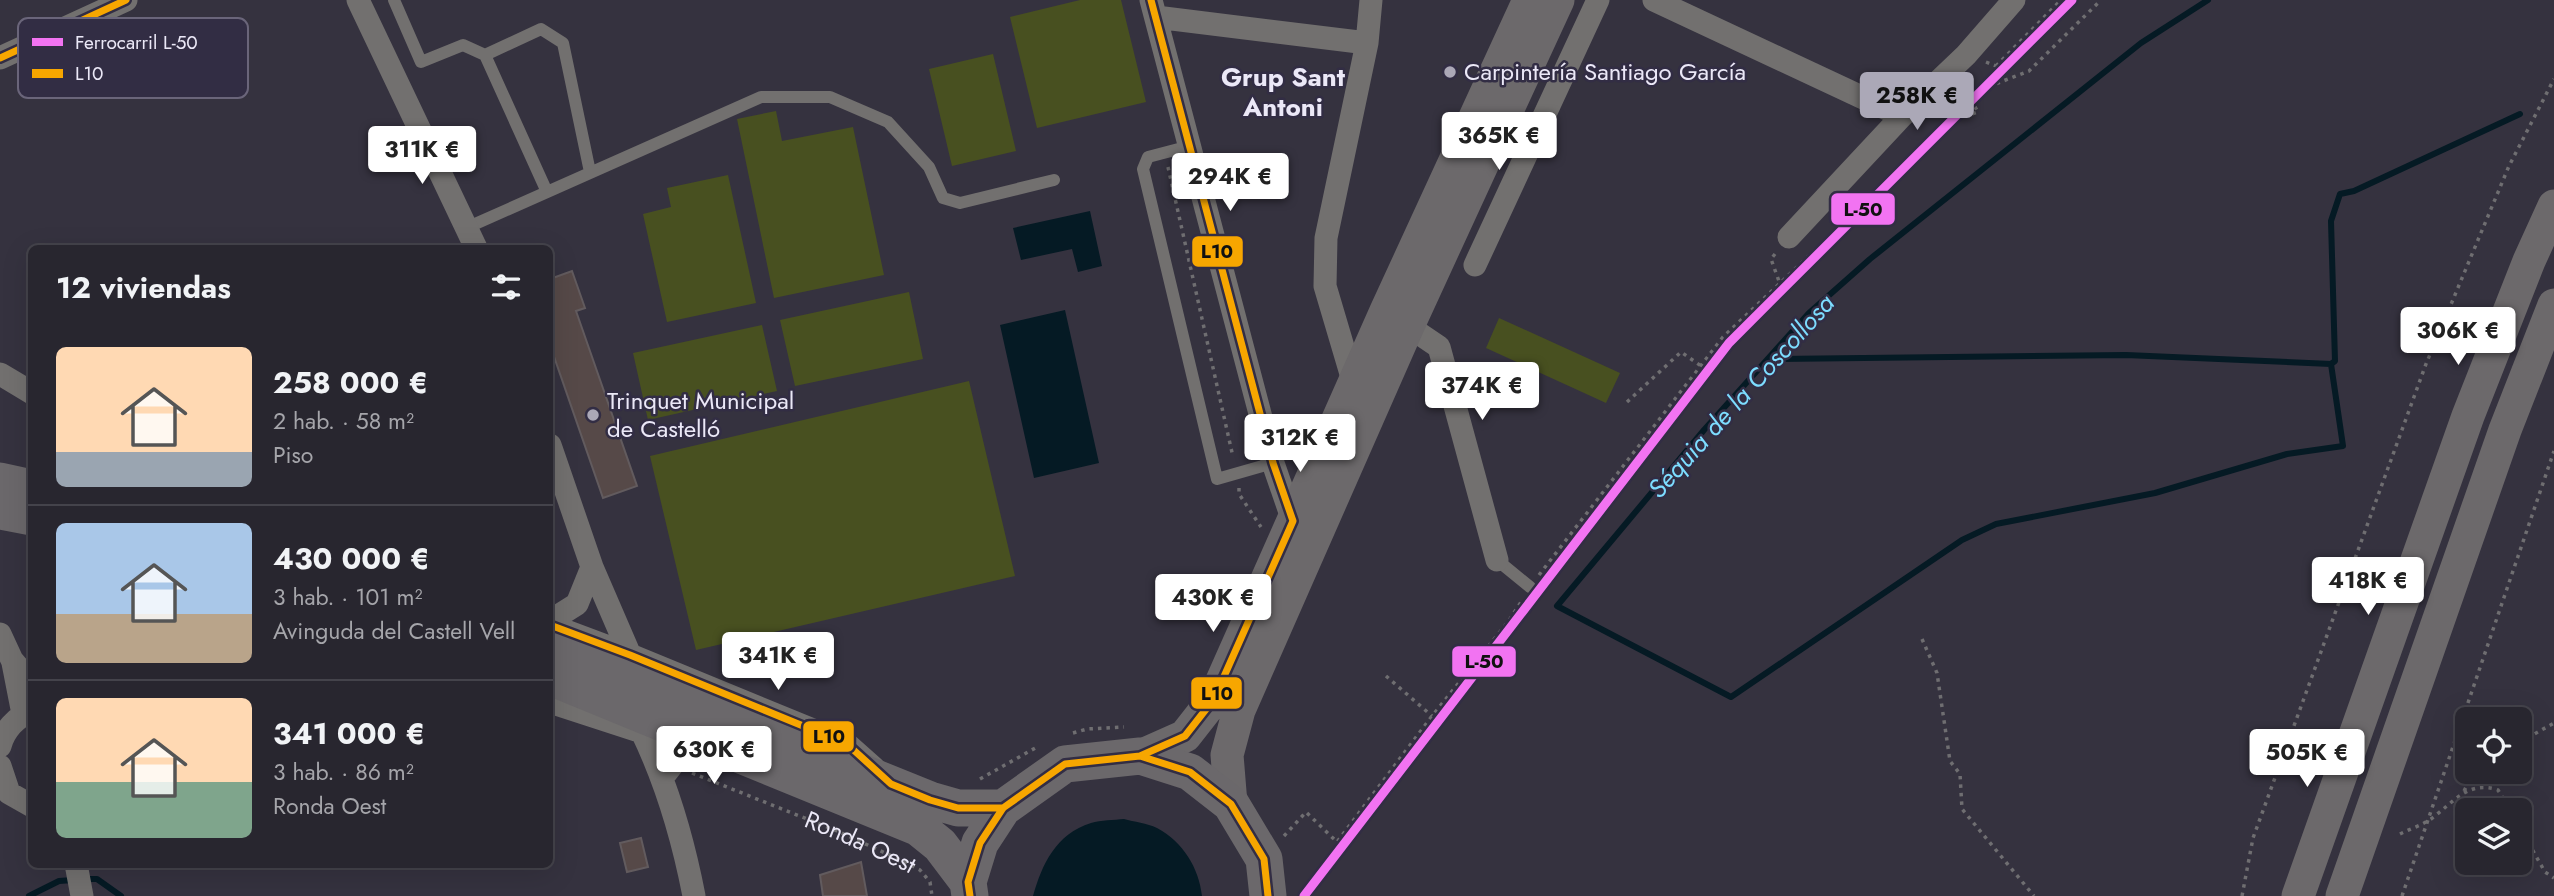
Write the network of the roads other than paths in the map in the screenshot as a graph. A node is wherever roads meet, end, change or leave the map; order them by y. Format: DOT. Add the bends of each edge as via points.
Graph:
graph roads {
  1 [pos="126,0"];
  2 [pos="358,0"];
  3 [pos="394,0"];
  4 [pos="1371,0"];
  5 [pos="1529,0"];
  6 [pos="1558,0"];
  7 [pos="1598,0"];
  8 [pos="1654,0"];
  9 [pos="2014,0"];
  10 [pos="1157,6"];
  11 [pos="87,18"];
  12 [pos="1367,43"];
  13 [pos="18,50"];
  14 [pos="485,55"];
  15 [pos="0,58"];
  16 [pos="1902,116"];
  17 [pos="1187,147"];
  18 [pos="590,173"];
  19 [pos="1054,180"];
  20 [pos="1473,184"];
  21 [pos="547,192"];
  22 [pos="1505,199"];
  23 [pos="2554,206"];
  24 [pos="1789,237"];
  25 [pos="471,238"];
  26 [pos="1475,265"];
  27 [pos="2554,305"];
  28 [pos="1408,326"];
  29 [pos="0,374"];
  30 [pos="1354,384"];
  31 [pos="28,391"];
  32 [pos="553,454"];
  33 [pos="1273,463"];
  34 [pos="0,481"];
  35 [pos="28,487"];
  36 [pos="0,511"];
  37 [pos="28,516"];
  38 [pos="1277,524"];
  39 [pos="1497,560"];
  40 [pos="592,567"];
  41 [pos="1530,587"];
  42 [pos="553,621"];
  43 [pos="553,624"];
  44 [pos="0,634"];
  45 [pos="553,647"];
  46 [pos="630,655"];
  47 [pos="12,660"];
  48 [pos="28,678"];
  49 [pos="553,678"];
  50 [pos="553,703"];
  51 [pos="27,713"];
  52 [pos="642,732"];
  53 [pos="1,737"];
  54 [pos="1136,742"];
  55 [pos="673,764"];
  56 [pos="0,766"];
  57 [pos="887,798"];
  58 [pos="28,804"];
  59 [pos="1231,804"];
  60 [pos="1003,808"];
  61 [pos="77,868"];
  62 [pos="969,889"];
  63 [pos="82,896"];
  64 [pos="694,896"];
  65 [pos="1268,896"];
  66 [pos="2298,896"];
  67 [pos="2342,896"];
  1 -- 11 [label="street"];
  2 -- 25 [label="street"];
  3 -- 14 [label="lane" via="421,62 463,45"];
  4 -- 12 [label="street"];
  5 -- 30 [label="main road"];
  6 -- 20 [label="main road"];
  7 -- 22 [label="street"];
  8 -- 16 [label="street"];
  9 -- 16 [label="street" via="1966,55"];
  10 -- 12 [label="street"];
  10 -- 17 [label="street"];
  12 -- 30 [label="street" via="1326,238 1325,286"];
  13 -- 15 [label="street"];
  14 -- 18 [label="lane" via="541,29 563,43"];
  14 -- 21 [label="lane"];
  16 -- 24 [label="street"];
  17 -- 33 [label="street"];
  17 -- 33 [label="lane" via="1148,157 1143,169 1217,479"];
  18 -- 19 [label="lane" via="761,97 830,97 888,122 929,167 943,198 960,203"];
  18 -- 21 [label="lane"];
  20 -- 22 [label="street"];
  20 -- 28 [label="main road"];
  21 -- 25 [label="lane"];
  22 -- 26 [label="street"];
  23 -- 66 [label="main road" via="2468,416"];
  27 -- 67 [label="main road" via="2505,430"];
  28 -- 39 [label="street" via="1439,347"];
  28 -- 59 [label="main road" via="1239,710 1227,755"];
  29 -- 31 [label="street"];
  30 -- 38 [label="main road"];
  32 -- 40 [label="street"];
  33 -- 38 [label="street"];
  34 -- 35 [label="main road"];
  36 -- 37 [label="main road"];
  38 -- 54 [label="main road" via="1214,698 1185,736"];
  39 -- 41 [label="lane"];
  40 -- 42 [label="street" via="577,604"];
  40 -- 46 [label="street"];
  43 -- 46 [label="street, Ronda Oest"];
  44 -- 47 [label="street"];
  45 -- 57 [label="main road, Ronda Oest"];
  46 -- 57 [label="street, Ronda Oest" via="847,744"];
  47 -- 48 [label="street"];
  47 -- 51 [label="street"];
  49 -- 57 [label="main road, Ronda Oest"];
  50 -- 52 [label="street, Ronda Oest"];
  51 -- 53 [label="street"];
  52 -- 55 [label="street, Ronda Oest"];
  52 -- 55 [label="street"];
  54 -- 59 [label="main road" via="1190,772"];
  54 -- 60 [label="main road" via="1065,764"];
  55 -- 57 [label="street, Ronda Oest" via="842,816"];
  55 -- 64 [label="street"];
  56 -- 58 [label="street" via="9,793"];
  57 -- 60 [label="main road, Ronda Oest" via="958,808"];
  57 -- 62 [label="main road, Ronda Oest" via="940,845"];
  59 -- 65 [label="main road" via="1264,859"];
  60 -- 62 [label="main road" via="980,843"];
  61 -- 63 [label="street"];
}
